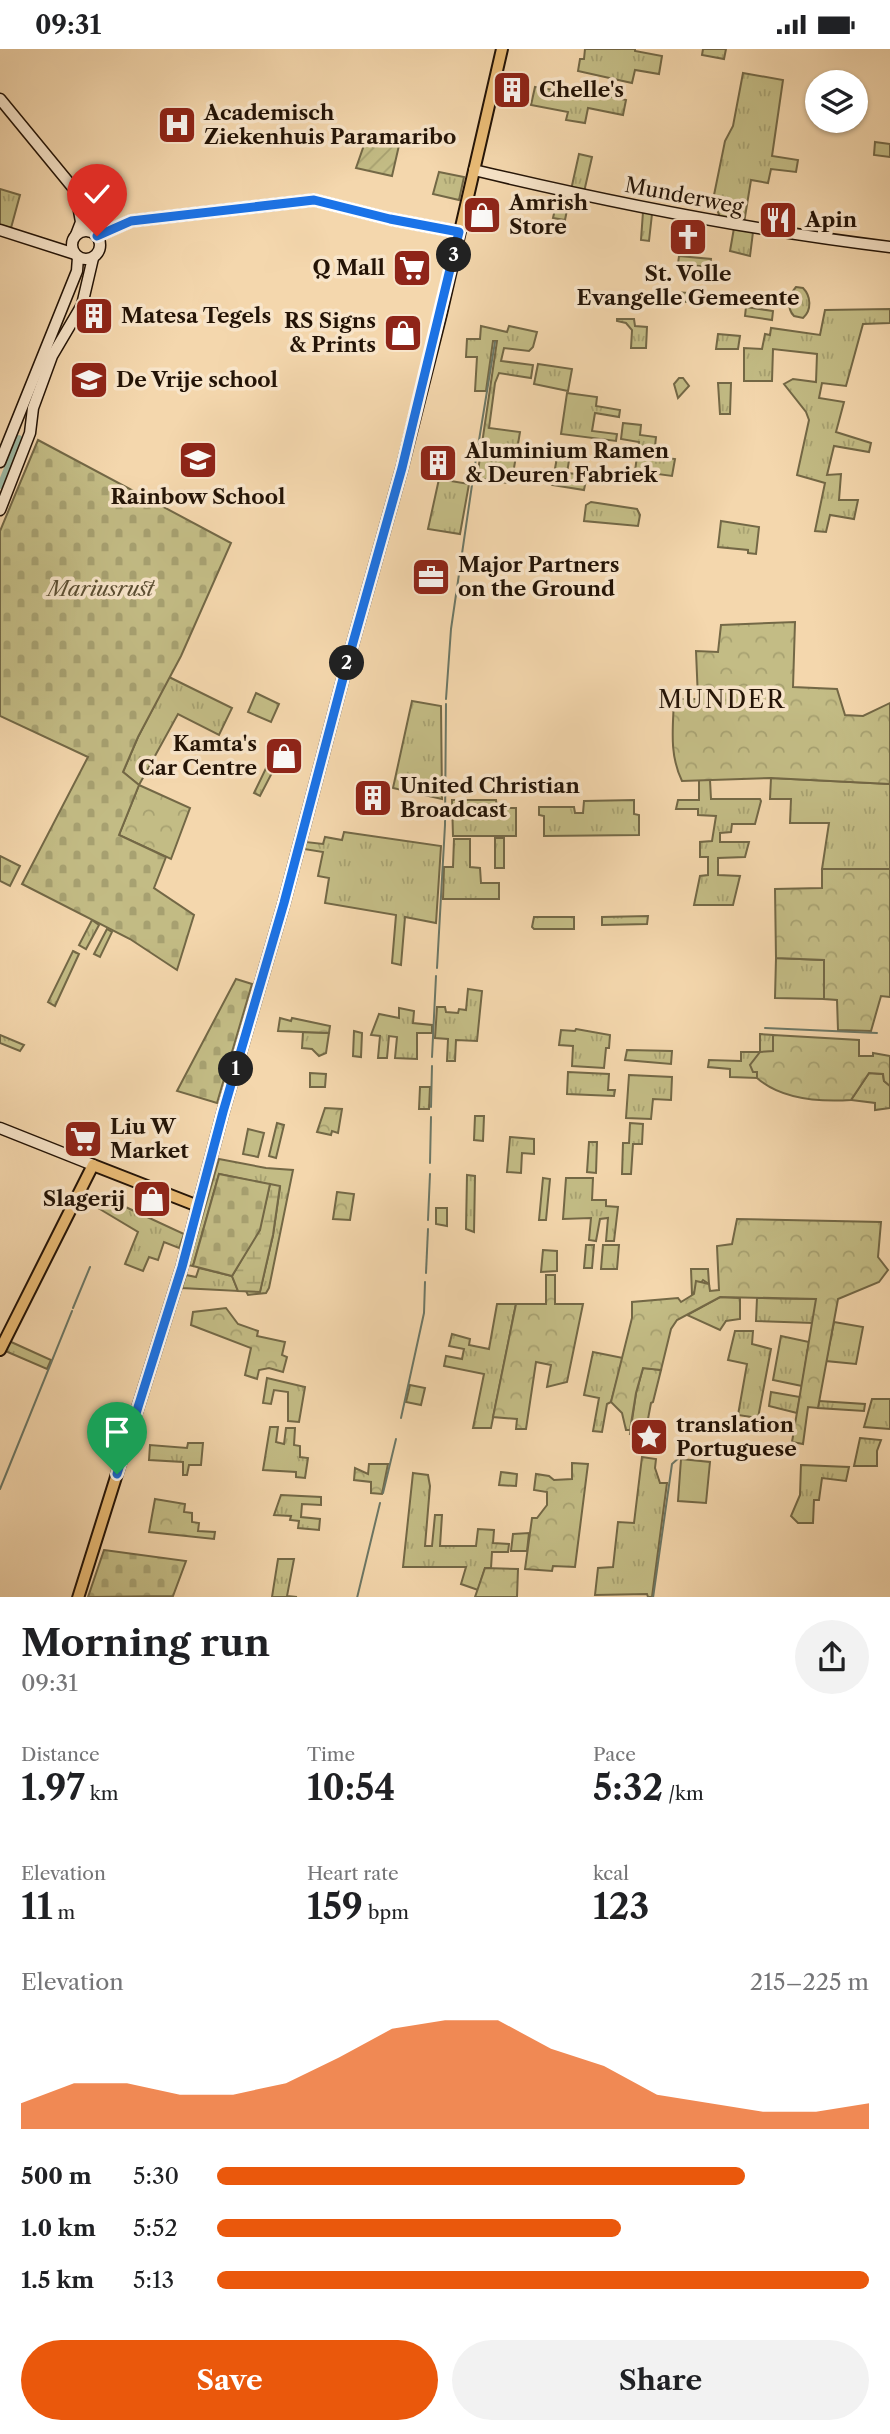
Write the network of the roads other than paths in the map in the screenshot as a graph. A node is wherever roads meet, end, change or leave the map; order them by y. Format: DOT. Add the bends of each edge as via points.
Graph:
graph roads {
  1 [pos="502,49"];
  2 [pos="0,99"];
  3 [pos="474,170"];
  4 [pos="71,185"];
  5 [pos="0,230"];
  6 [pos="459,232"];
  7 [pos="74,238"];
  8 [pos="95,238"];
  9 [pos="51,245"];
  10 [pos="890,247"];
  11 [pos="76,255"];
  12 [pos="93,258"];
  13 [pos="0,462"];
  14 [pos="0,510"];
  15 [pos="0,1128"];
  16 [pos="93,1165"];
  17 [pos="205,1179"];
  18 [pos="177,1199"];
  19 [pos="198,1206"];
  20 [pos="0,1350"];
  21 [pos="78,1597"];
  1 -- 3 [label="main road"];
  2 -- 4 [label="street"];
  3 -- 6 [label="main road"];
  3 -- 10 [label="street, Munderweg" via="671,214"];
  4 -- 7 [label="street" via="80,209"];
  4 -- 8 [label="street" via="85,207"];
  5 -- 9 [label="street"];
  6 -- 8 [label="street" via="314,200 131,221"];
  6 -- 17 [label="main road" via="402,468"];
  7 -- 8 [label="street" via="81,232"];
  7 -- 9 [label="street"];
  7 -- 11 [label="street"];
  8 -- 12 [label="street" via="98,252"];
  9 -- 11 [label="street"];
  11 -- 12 [label="street"];
  11 -- 13 [label="street" via="78,267"];
  12 -- 14 [label="street" via="82,306 52,356 33,408 30,433"];
  15 -- 16 [label="street"];
  16 -- 18 [label="main road"];
  16 -- 20 [label="main road"];
  17 -- 18 [label="main road" via="194,1194"];
  17 -- 19 [label="main road"];
  18 -- 19 [label="main road"];
  19 -- 21 [label="main road"];
}
